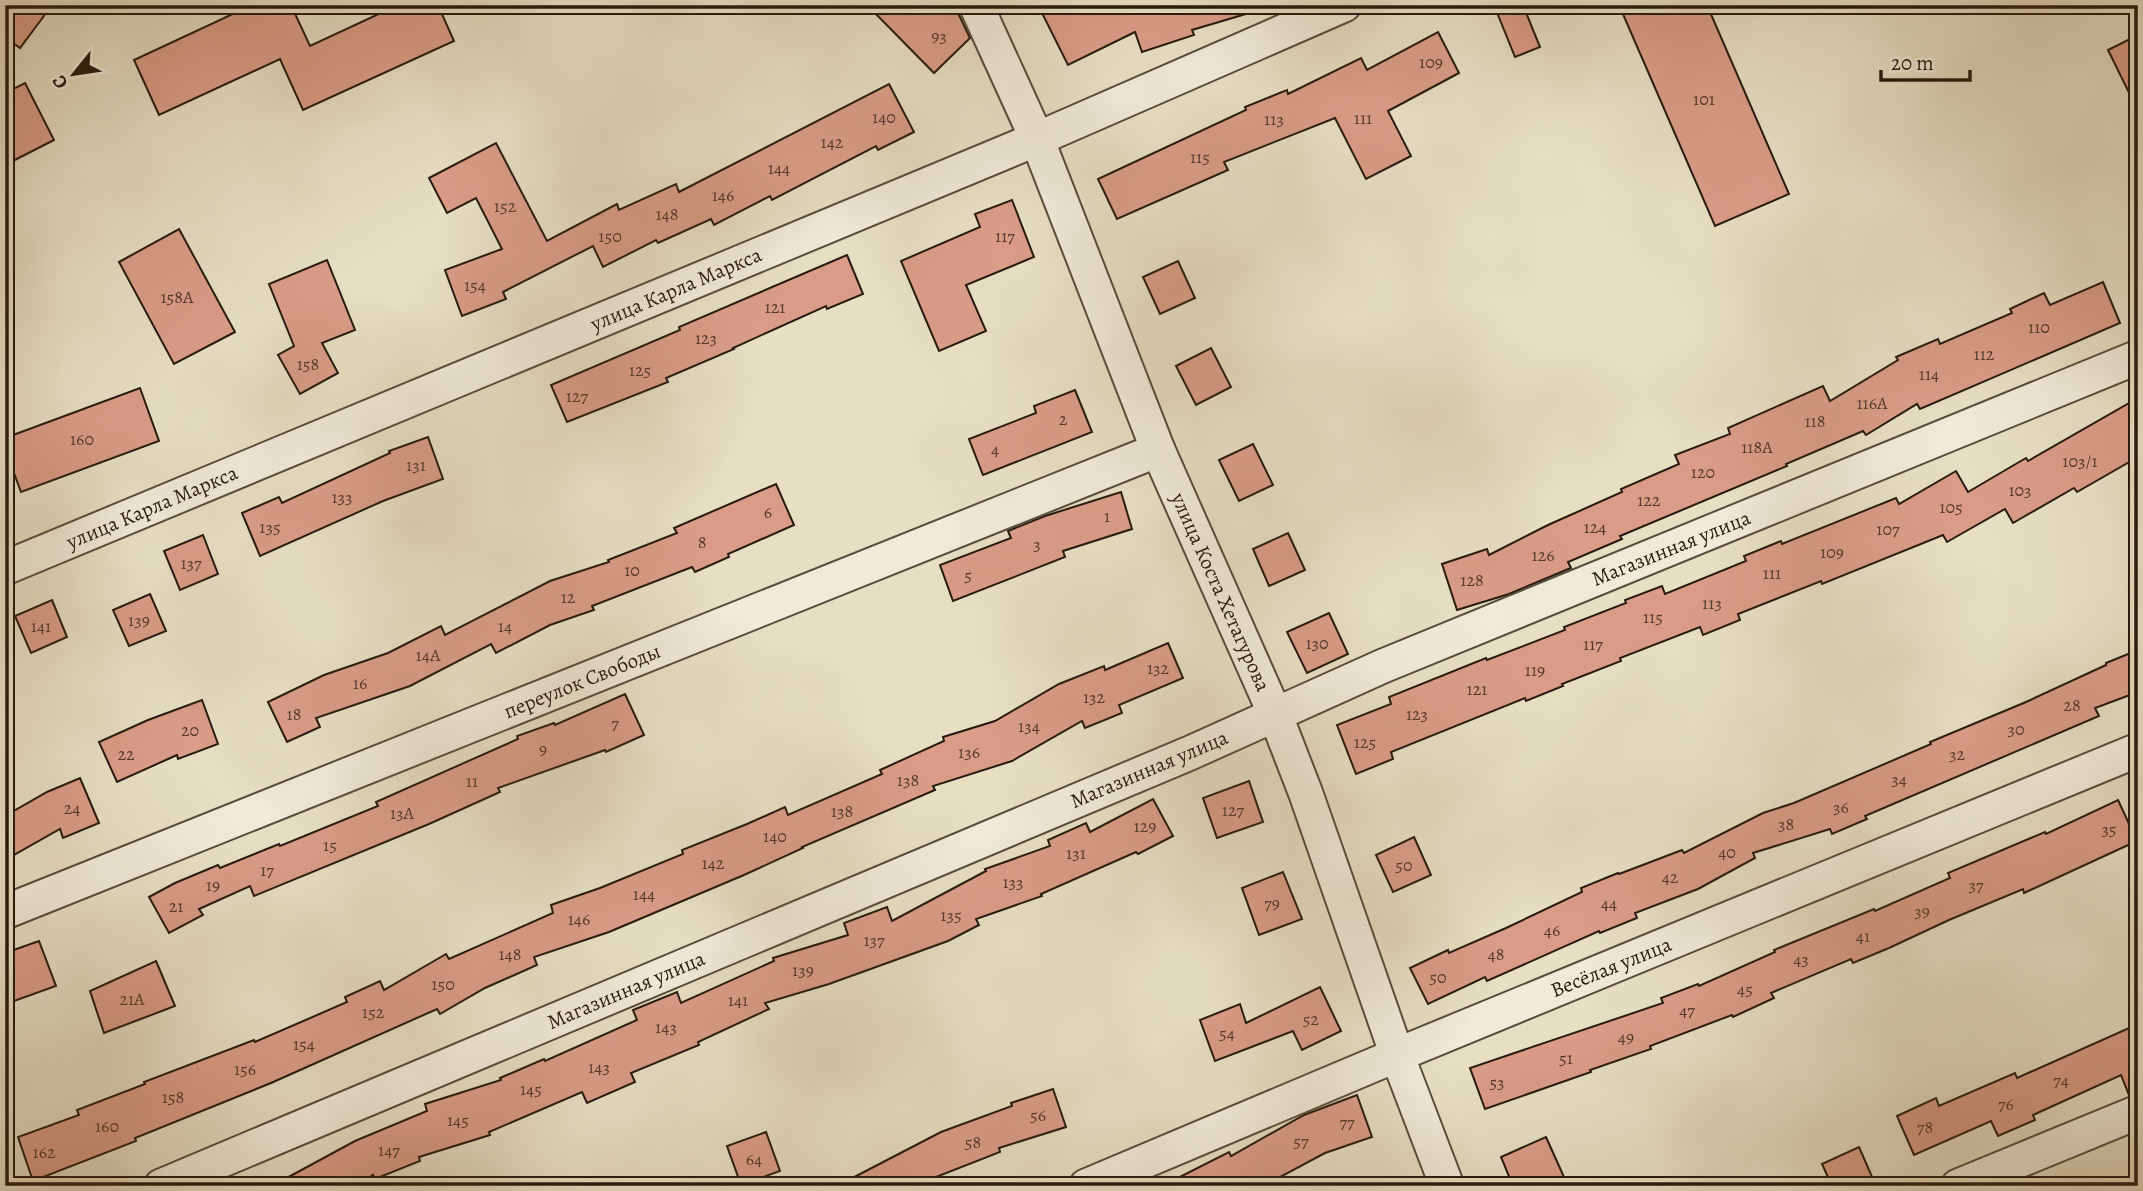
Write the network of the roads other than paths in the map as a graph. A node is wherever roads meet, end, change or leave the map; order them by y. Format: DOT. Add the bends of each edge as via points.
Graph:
graph roads {
  1 [pos="976,5"];
  2 [pos="1344,5"];
  3 [pos="1037,139"];
  4 [pos="2138,357"];
  5 [pos="1158,450"];
  6 [pos="5,568"];
  7 [pos="1275,714"];
  8 [pos="2138,750"];
  9 [pos="5,912"];
  10 [pos="1396,1055"];
  11 [pos="2138,1112"];
  12 [pos="162,1186"];
  13 [pos="1086,1186"];
  14 [pos="1447,1186"];
  15 [pos="1958,1186"];
  1 -- 3 [label="street, улица Коста Хетагурова"];
  2 -- 3 [label="street, улица Карла Маркса"];
  3 -- 5 [label="street, улица Коста Хетагурова"];
  3 -- 6 [label="street, улица Карла Маркса"];
  4 -- 7 [label="street, Магазинная улица"];
  5 -- 7 [label="street, улица Коста Хетагурова"];
  5 -- 9 [label="street, переулок Свободы"];
  7 -- 10 [label="street, улица Коста Хетагурова"];
  7 -- 12 [label="street, Магазинная улица"];
  8 -- 10 [label="street, Весёлая улица"];
  10 -- 13 [label="street, Весёлая улица"];
  10 -- 14 [label="street, улица Коста Хетагурова"];
  11 -- 15 [label="street"];
}
